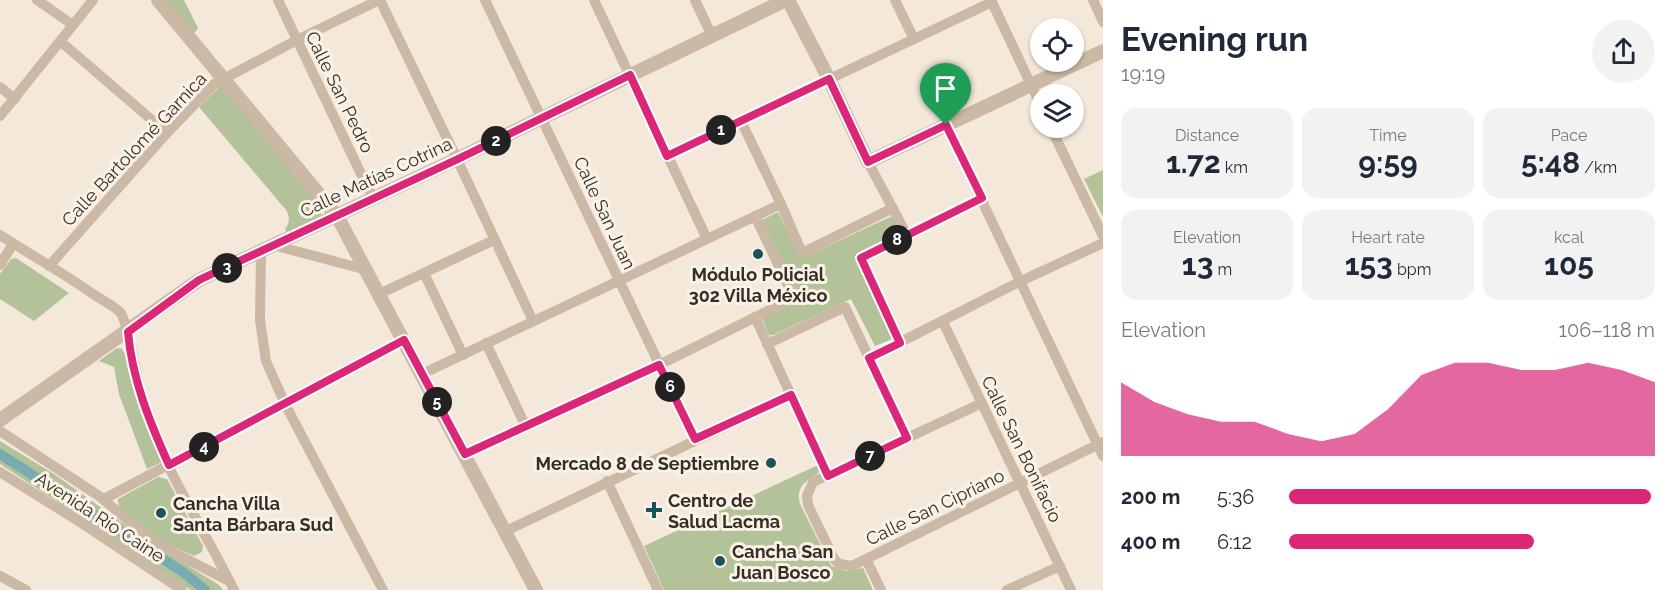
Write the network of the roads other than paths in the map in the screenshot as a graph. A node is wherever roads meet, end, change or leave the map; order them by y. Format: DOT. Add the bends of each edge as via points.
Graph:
graph roads {
  1 [pos="37,0"];
  2 [pos="93,0"];
  3 [pos="158,0"];
  4 [pos="278,0"];
  5 [pos="379,0"];
  6 [pos="485,0"];
  7 [pos="594,0"];
  8 [pos="695,0"];
  9 [pos="787,0"];
  10 [pos="895,0"];
  11 [pos="1093,0"];
  12 [pos="991,1"];
  13 [pos="1103,22"];
  14 [pos="73,26"];
  15 [pos="712,36"];
  16 [pos="914,39"];
  17 [pos="297,40"];
  18 [pos="60,41"];
  19 [pos="1103,51"];
  20 [pos="630,75"];
  21 [pos="224,78"];
  22 [pos="829,79"];
  23 [pos="1030,84"];
  24 [pos="1031,84"];
  25 [pos="0,87"];
  26 [pos="15,99"];
  27 [pos="0,116"];
  28 [pos="543,118"];
  29 [pos="741,121"];
  30 [pos="946,125"];
  31 [pos="167,133"];
  32 [pos="1056,138"];
  33 [pos="667,156"];
  34 [pos="458,159"];
  35 [pos="868,162"];
  36 [pos="982,198"];
  37 [pos="374,199"];
  38 [pos="781,204"];
  39 [pos="893,208"];
  40 [pos="337,216"];
  41 [pos="755,216"];
  42 [pos="0,235"];
  43 [pos="908,235"];
  44 [pos="1103,236"];
  45 [pos="707,239"];
  46 [pos="494,240"];
  47 [pos="13,243"];
  48 [pos="1103,243"];
  49 [pos="267,248"];
  50 [pos="0,265"];
  51 [pos="49,266"];
  52 [pos="367,270"];
  53 [pos="424,273"];
  54 [pos="619,280"];
  55 [pos="1021,281"];
  56 [pos="379,294"];
  57 [pos="755,318"];
  58 [pos="533,321"];
  59 [pos="943,322"];
  60 [pos="128,332"];
  61 [pos="404,340"];
  62 [pos="486,343"];
  63 [pos="900,343"];
  64 [pos="767,344"];
  65 [pos="463,355"];
  66 [pos="869,358"];
  67 [pos="659,365"];
  68 [pos="422,374"];
  69 [pos="791,395"];
  70 [pos="982,403"];
  71 [pos="285,404"];
  72 [pos="0,420"];
  73 [pos="526,426"];
  74 [pos="0,431"];
  75 [pos="907,438"];
  76 [pos="695,439"];
  77 [pos="1100,444"];
  78 [pos="465,454"];
  79 [pos="1103,456"];
  80 [pos="169,465"];
  81 [pos="0,472"];
  82 [pos="828,476"];
  83 [pos="607,481"];
  84 [pos="1021,484"];
  85 [pos="104,499"];
  86 [pos="506,531"];
  87 [pos="866,559"];
  88 [pos="1060,566"];
  89 [pos="0,576"];
  90 [pos="232,585"];
  91 [pos="26,590"];
  92 [pos="182,590"];
  93 [pos="383,590"];
  94 [pos="536,590"];
  95 [pos="658,590"];
  96 [pos="881,590"];
  97 [pos="1008,590"];
  98 [pos="1071,590"];
  1 -- 14 [label="street"];
  2 -- 14 [label="street"];
  3 -- 21 [label="street"];
  4 -- 17 [label="street, Calle San Pedro"];
  5 -- 17 [label="street, Calle Bartolomé Garnica"];
  5 -- 34 [label="street"];
  6 -- 28 [label="street, Calle San Juan"];
  7 -- 20 [label="street"];
  8 -- 15 [label="street"];
  9 -- 15 [label="street, Calle Matías Cotrina"];
  9 -- 22 [label="street"];
  10 -- 16 [label="street"];
  11 -- 13 [label="street"];
  12 -- 16 [label="street"];
  12 -- 24 [label="street"];
  14 -- 18 [label="street"];
  15 -- 20 [label="street, Calle Matías Cotrina"];
  16 -- 22 [label="street"];
  17 -- 21 [label="street, Calle Bartolomé Garnica"];
  17 -- 37 [label="street, Calle San Pedro"];
  18 -- 26 [label="street"];
  18 -- 31 [label="street"];
  19 -- 24 [label="street"];
  20 -- 28 [label="street, Calle Matías Cotrina"];
  20 -- 33 [label="street"];
  21 -- 31 [label="street, Calle Bartolomé Garnica"];
  21 -- 40 [label="street"];
  22 -- 29 [label="street"];
  22 -- 35 [label="street"];
  23 -- 30 [label="street"];
  25 -- 26 [label="street"];
  26 -- 27 [label="street"];
  28 -- 34 [label="street, Calle Matías Cotrina"];
  28 -- 54 [label="street, Calle San Juan"];
  29 -- 33 [label="street"];
  29 -- 38 [label="street"];
  30 -- 35 [label="street"];
  30 -- 36 [label="street"];
  31 -- 51 [label="street, Calle Bartolomé Garnica"];
  32 -- 44 [label="street"];
  33 -- 45 [label="street"];
  34 -- 37 [label="street, Calle Matías Cotrina"];
  34 -- 46 [label="street"];
  35 -- 39 [label="street"];
  36 -- 43 [label="street"];
  36 -- 55 [label="street"];
  37 -- 40 [label="street, Calle Matías Cotrina"];
  38 -- 39 [label="street" via="802,253"];
  38 -- 41 [label="street"];
  39 -- 43 [label="street"];
  40 -- 49 [label="street, Calle Matías Cotrina"];
  40 -- 52 [label="street"];
  41 -- 45 [label="street"];
  41 -- 57 [label="street" via="794,298"];
  42 -- 47 [label="street"];
  43 -- 63 [label="street" via="861,258"];
  45 -- 54 [label="street"];
  46 -- 53 [label="street"];
  46 -- 58 [label="street"];
  47 -- 50 [label="street"];
  47 -- 51 [label="street"];
  48 -- 55 [label="street"];
  49 -- 52 [label="street"];
  49 -- 60 [label="street, Calle Matías Cotrina" via="199,280"];
  49 -- 71 [label="street" via="260,320 262,341"];
  51 -- 60 [label="street" via="121,313"];
  52 -- 56 [label="street"];
  53 -- 56 [label="street"];
  53 -- 65 [label="street"];
  54 -- 58 [label="street"];
  54 -- 67 [label="street, Calle San Juan"];
  55 -- 59 [label="street"];
  55 -- 77 [label="street"];
  56 -- 61 [label="street"];
  57 -- 64 [label="street"];
  57 -- 67 [label="street"];
  58 -- 62 [label="street"];
  59 -- 63 [label="street"];
  59 -- 70 [label="street, Calle San Bonifacio"];
  60 -- 72 [label="street, Calle Matías Cotrina"];
  60 -- 80 [label="street" via="143,404"];
  61 -- 68 [label="street"];
  61 -- 71 [label="street"];
  62 -- 65 [label="street"];
  62 -- 73 [label="street"];
  63 -- 66 [label="street"];
  64 -- 66 [label="street" via="844,307"];
  64 -- 69 [label="street"];
  65 -- 68 [label="street"];
  66 -- 75 [label="street"];
  67 -- 73 [label="street"];
  67 -- 76 [label="street, Calle San Juan"];
  68 -- 78 [label="street"];
  69 -- 76 [label="street"];
  69 -- 82 [label="street"];
  70 -- 75 [label="street"];
  70 -- 84 [label="street, Calle San Bonifacio"];
  71 -- 80 [label="street"];
  71 -- 93 [label="street"];
  73 -- 78 [label="street"];
  74 -- 85 [label="street, Avenida Río Caine"];
  75 -- 82 [label="street"];
  76 -- 83 [label="street"];
  77 -- 79 [label="street"];
  77 -- 84 [label="street, Calle San Cipriano"];
  78 -- 86 [label="street"];
  80 -- 85 [label="street"];
  80 -- 90 [label="street"];
  81 -- 92 [label="street, Avenida Río Caine"];
  82 -- 87 [label="street, Calle San Cipriano" via="813,482 808,489 808,505 839,564 852,566"];
  83 -- 86 [label="street"];
  83 -- 95 [label="street"];
  84 -- 87 [label="street, Calle San Cipriano"];
  84 -- 88 [label="street, Calle San Bonifacio"];
  85 -- 90 [label="street, Avenida Río Caine" via="148,537"];
  86 -- 94 [label="street"];
  87 -- 96 [label="street"];
  88 -- 97 [label="street"];
  88 -- 98 [label="street, Calle San Bonifacio"];
  89 -- 91 [label="street"];
}
